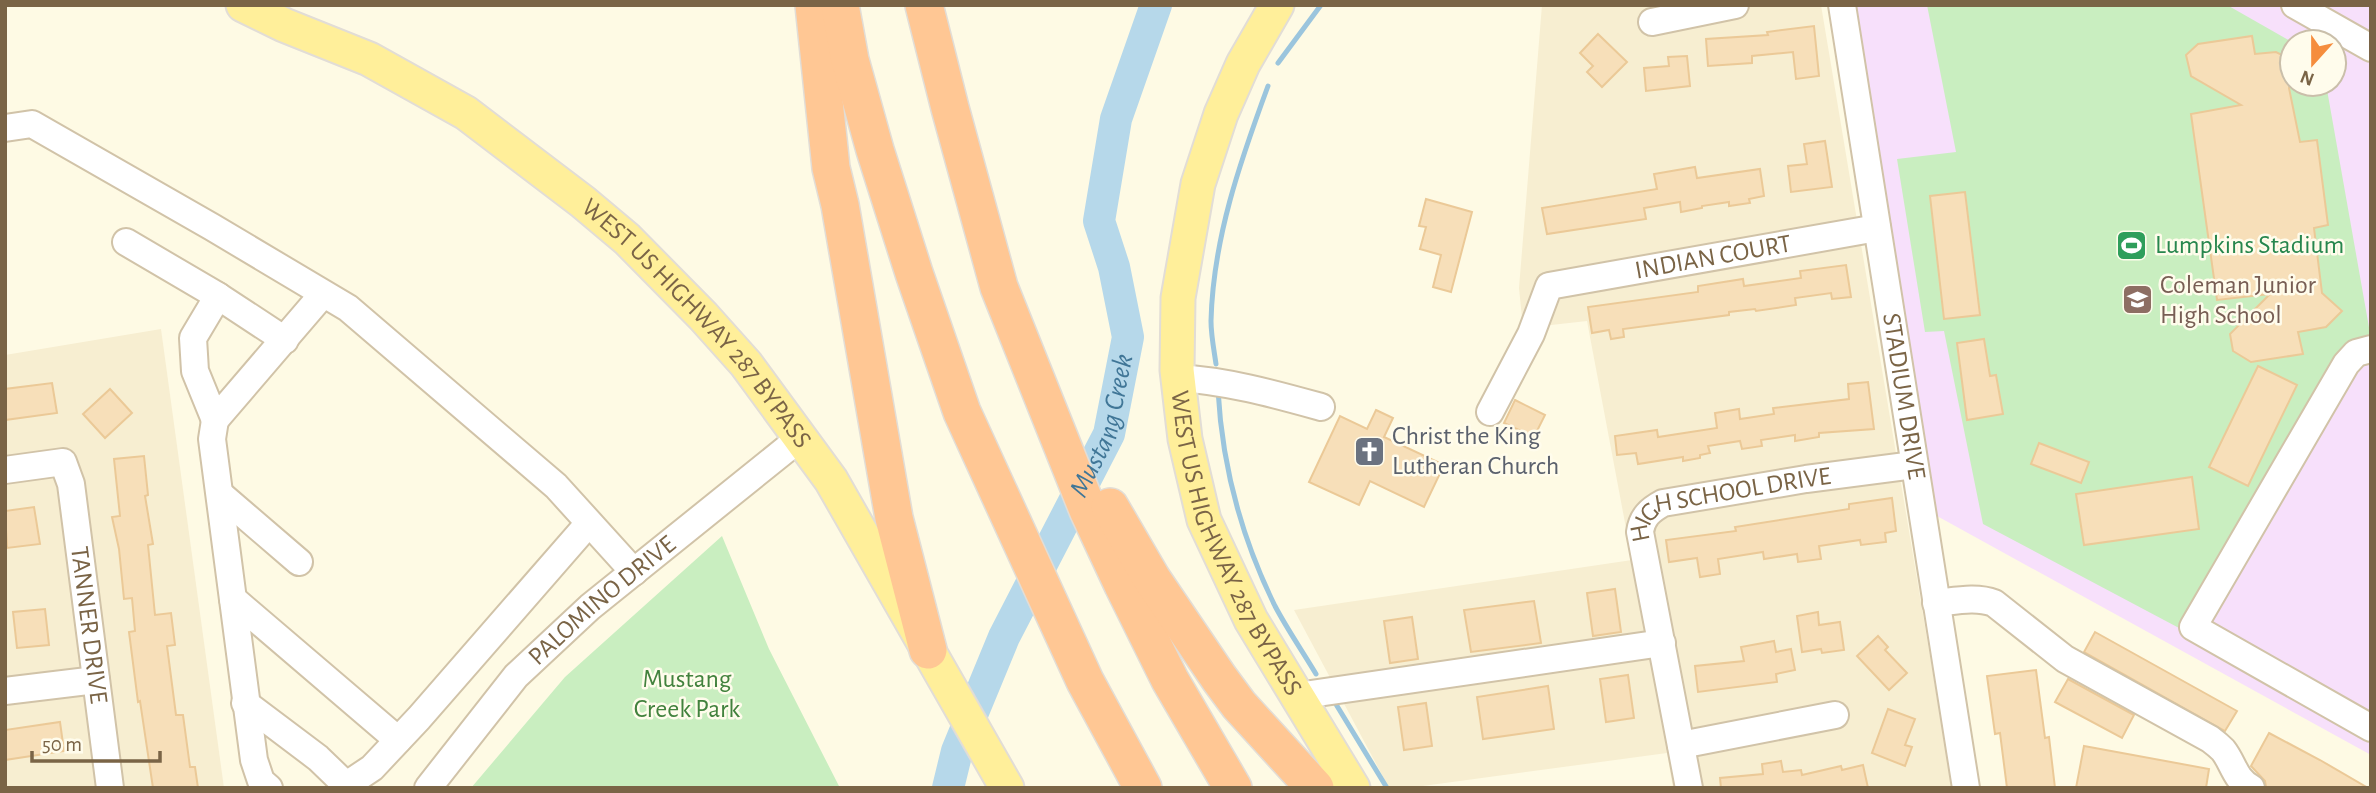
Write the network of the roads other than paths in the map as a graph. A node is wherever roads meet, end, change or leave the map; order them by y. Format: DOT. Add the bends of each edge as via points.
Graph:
graph roads {
  1 [pos="243,5"];
  2 [pos="814,5"];
  3 [pos="840,5"];
  4 [pos="925,5"];
  5 [pos="1277,5"];
  6 [pos="1735,5"];
  7 [pos="1842,5"];
  8 [pos="2295,5"];
  9 [pos="1652,22"];
  10 [pos="2371,48"];
  11 [pos="5,128"];
  12 [pos="1877,228"];
  13 [pos="126,242"];
  14 [pos="323,294"];
  15 [pos="218,296"];
  16 [pos="285,340"];
  17 [pos="2371,349"];
  18 [pos="1178,378"];
  19 [pos="1321,407"];
  20 [pos="1490,412"];
  21 [pos="215,420"];
  22 [pos="800,438"];
  23 [pos="1914,465"];
  24 [pos="5,470"];
  25 [pos="221,495"];
  26 [pos="589,523"];
  27 [pos="299,562"];
  28 [pos="1131,571"];
  29 [pos="634,572"];
  30 [pos="233,599"];
  31 [pos="1936,603"];
  32 [pos="1662,643"];
  33 [pos="932,659"];
  34 [pos="96,680"];
  35 [pos="5,691"];
  36 [pos="1297,696"];
  37 [pos="245,703"];
  38 [pos="1835,715"];
  39 [pos="2371,728"];
  40 [pos="398,740"];
  41 [pos="1681,745"];
  42 [pos="344,786"];
  43 [pos="110,788"];
  44 [pos="270,788"];
  45 [pos="428,788"];
  46 [pos="1007,788"];
  47 [pos="1143,788"];
  48 [pos="1233,788"];
  49 [pos="1315,788"];
  50 [pos="1353,788"];
  51 [pos="1689,788"];
  52 [pos="1966,788"];
  53 [pos="2251,788"];
  1 -- 22 [label="main road, WEST US HIGHWAY 287 BYPASS" via="369,59 466,113 530,160 627,239 703,316 746,364"];
  2 -- 33 [label="highway" via="831,168 894,518"];
  3 -- 47 [label="highway" via="875,150 962,412 1085,681"];
  4 -- 28 [label="highway" via="999,287 1048,404"];
  5 -- 18 [label="main road, WEST US HIGHWAY 287 BYPASS" via="1229,95 1198,184 1178,298"];
  6 -- 9 [label="street"];
  7 -- 12 [label="street, STADIUM DRIVE"];
  8 -- 10 [label="street"];
  11 -- 14 [label="street" via="32,124"];
  12 -- 20 [label="street, INDIAN COURT" via="1549,286 1531,334"];
  12 -- 23 [label="street, STADIUM DRIVE"];
  13 -- 15 [label="street"];
  14 -- 16 [label="street"];
  14 -- 26 [label="street" via="348,308 556,486"];
  15 -- 16 [label="street"];
  15 -- 21 [label="street" via="194,338 195,371"];
  16 -- 21 [label="street"];
  17 -- 39 [label="street" via="2346,364 2193,627"];
  18 -- 19 [label="street" via="1256,389"];
  18 -- 36 [label="main road, WEST US HIGHWAY 287 BYPASS" via="1185,439 1204,520 1251,620"];
  21 -- 25 [label="street" via="212,439"];
  22 -- 29 [label="street, PALOMINO DRIVE"];
  22 -- 33 [label="main road, WEST US HIGHWAY 287 BYPASS" via="831,480"];
  23 -- 31 [label="street, STADIUM DRIVE"];
  23 -- 32 [label="street, HIGH SCHOOL DRIVE" via="1663,503 1649,510 1640,532"];
  24 -- 34 [label="street, TANNER DRIVE" via="62,462 71,484"];
  25 -- 27 [label="street"];
  25 -- 30 [label="street"];
  26 -- 29 [label="street"];
  26 -- 40 [label="street"];
  28 -- 48 [label="highway" via="1170,680"];
  28 -- 49 [label="highway" via="1239,705"];
  29 -- 45 [label="street, PALOMINO DRIVE" via="516,676"];
  30 -- 37 [label="street"];
  30 -- 40 [label="street"];
  31 -- 52 [label="street, STADIUM DRIVE"];
  31 -- 53 [label="street" via="1971,599 1994,603 2065,659 2210,739"];
  32 -- 36 [label="street"];
  32 -- 41 [label="street, HIGH SCHOOL DRIVE"];
  33 -- 46 [label="main road, WEST US HIGHWAY 287 BYPASS"];
  34 -- 35 [label="street"];
  34 -- 43 [label="street, TANNER DRIVE"];
  36 -- 50 [label="main road, WEST US HIGHWAY 287 BYPASS"];
  37 -- 42 [label="street" via="318,758"];
  37 -- 44 [label="street" via="254,760 261,780"];
  38 -- 41 [label="street"];
  40 -- 42 [label="street" via="372,768"];
  41 -- 51 [label="street, HIGH SCHOOL DRIVE"];
}
